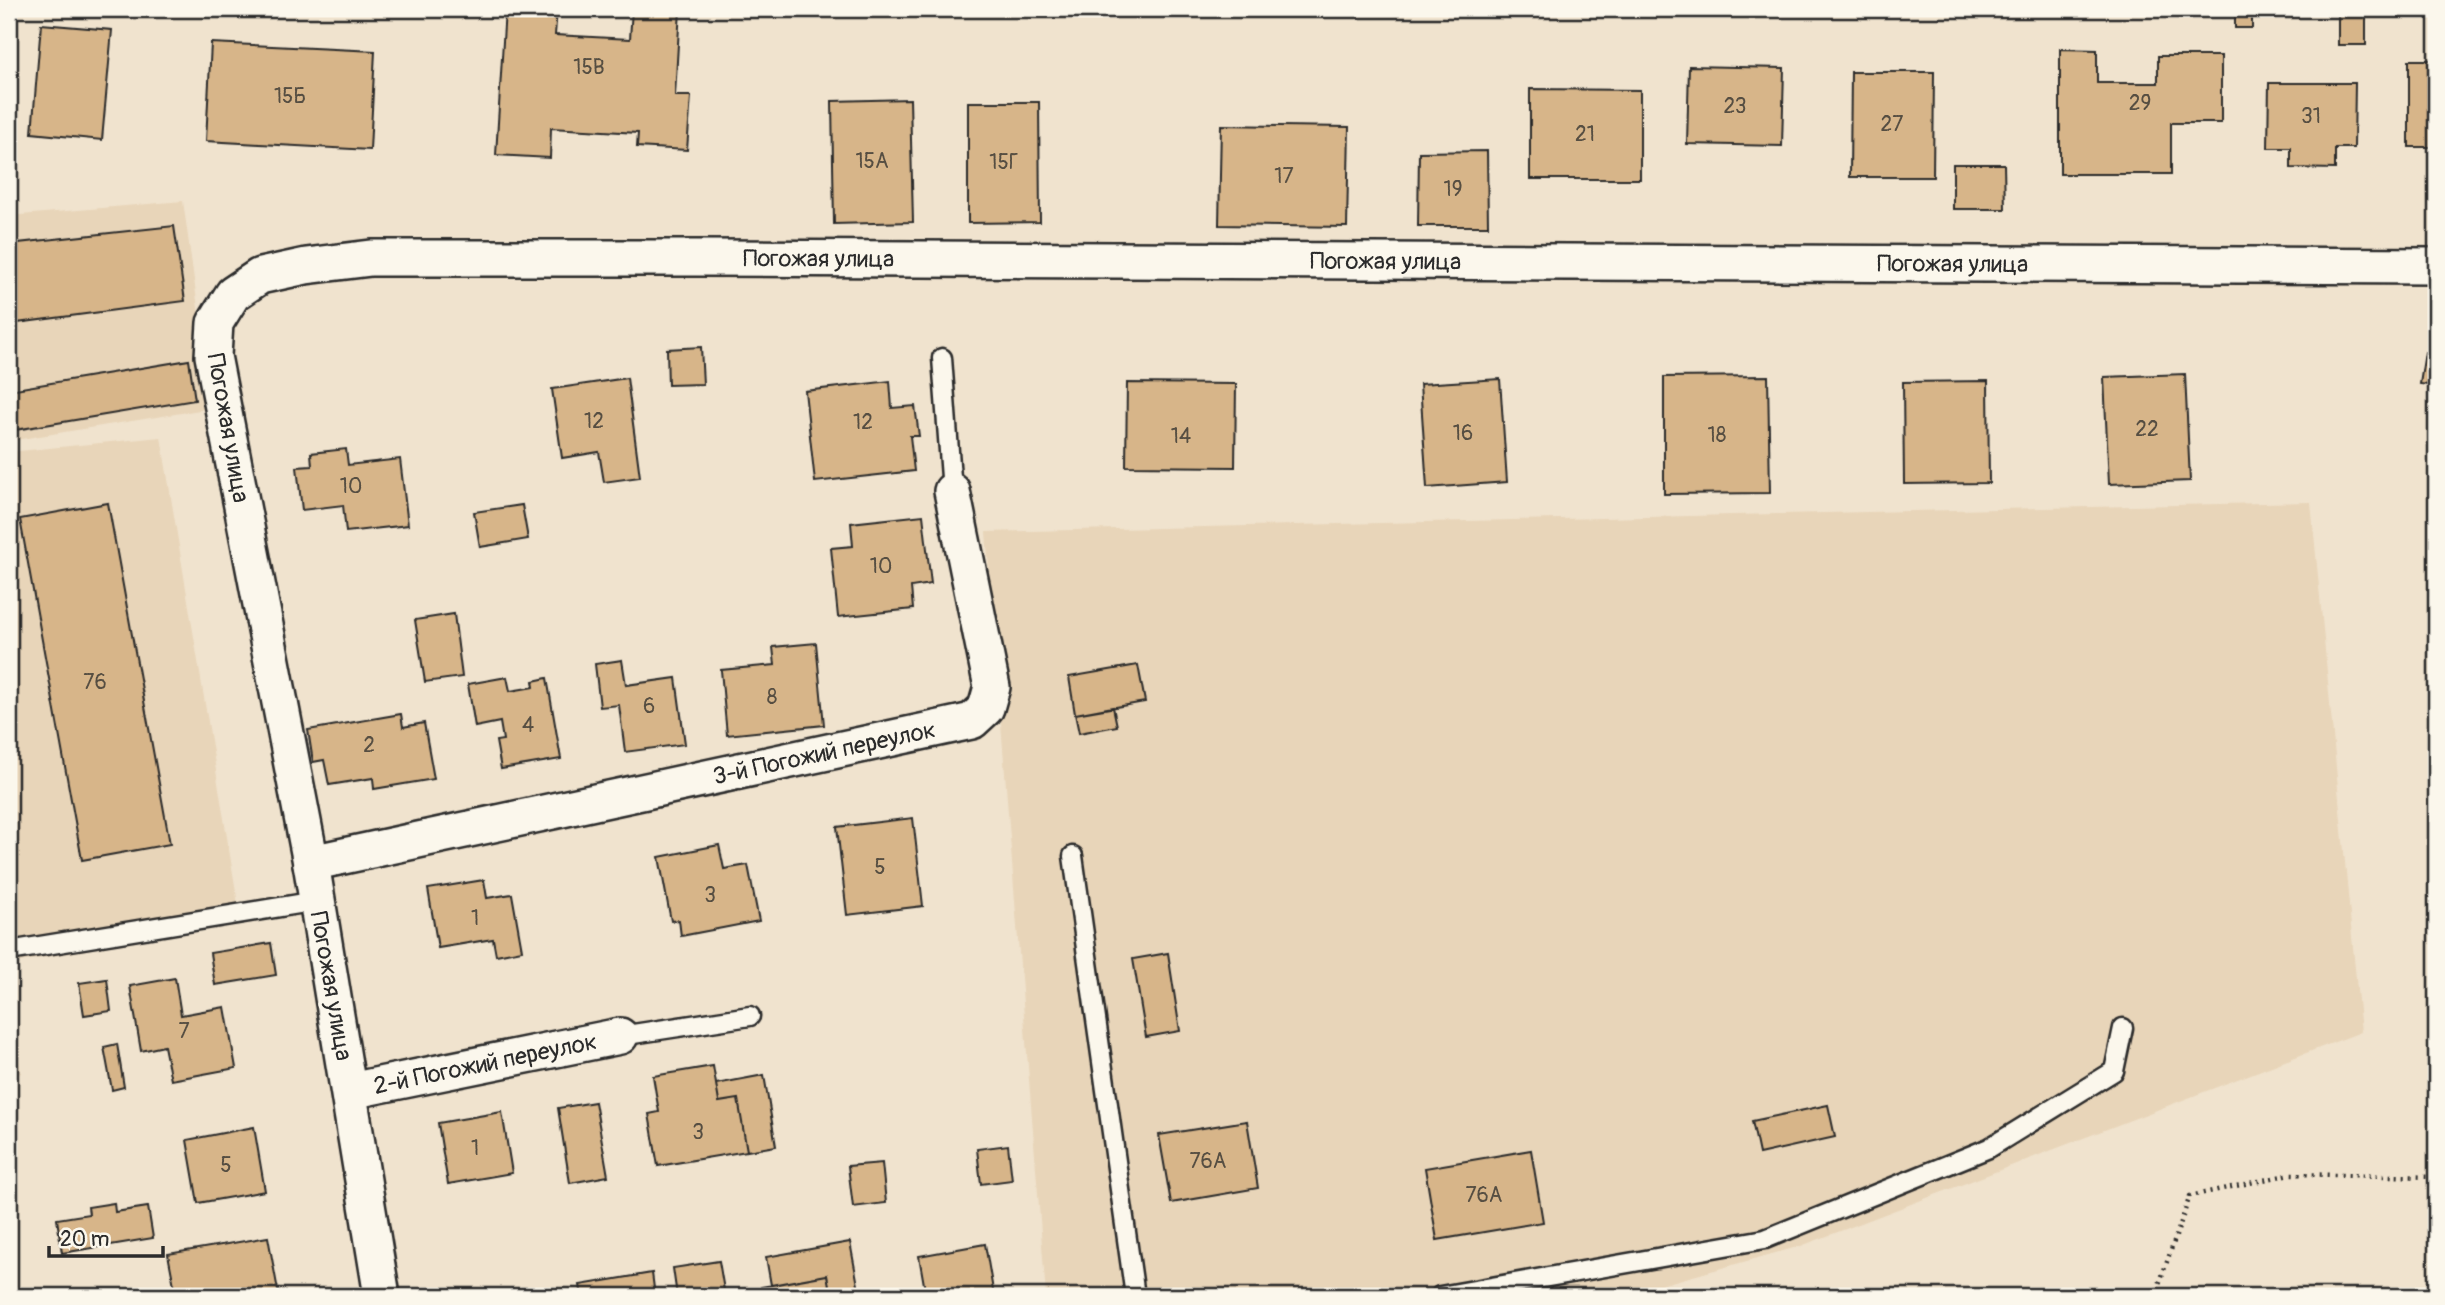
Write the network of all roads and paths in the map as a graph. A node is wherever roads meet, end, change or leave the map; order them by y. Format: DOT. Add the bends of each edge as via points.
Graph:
graph roads {
  1 [pos="2436,266"];
  2 [pos="942,358"];
  3 [pos="952,491"];
  4 [pos="1073,856"];
  5 [pos="311,863"];
  6 [pos="317,901"];
  7 [pos="9,951"];
  8 [pos="750,1016"];
  9 [pos="2123,1028"];
  10 [pos="620,1036"];
  11 [pos="350,1091"];
  12 [pos="2436,1177"];
  13 [pos="382,1296"];
  14 [pos="1135,1296"];
  15 [pos="1440,1296"];
  16 [pos="2155,1296"];
  1 -- 5 [label="street, Погожая улица" via="384,258 306,265 260,276 233,294 215,323 212,356"];
  2 -- 3 [label="lane, 3-й Погожий переулок"];
  3 -- 5 [label="street, 3-й Погожий переулок" via="992,687 986,708 972,721"];
  4 -- 14 [label="lane"];
  5 -- 6 [label="street, Погожая улица"];
  6 -- 7 [label="lane"];
  6 -- 11 [label="street, Погожая улица"];
  8 -- 10 [label="lane"];
  9 -- 15 [label="lane" via="2114,1071 1989,1148 1765,1239"];
  10 -- 11 [label="street, 2-й Погожий переулок"];
  11 -- 13 [label="street, Погожая улица"];
  12 -- 16 [label="path" via="2291,1174 2190,1196"];
}
